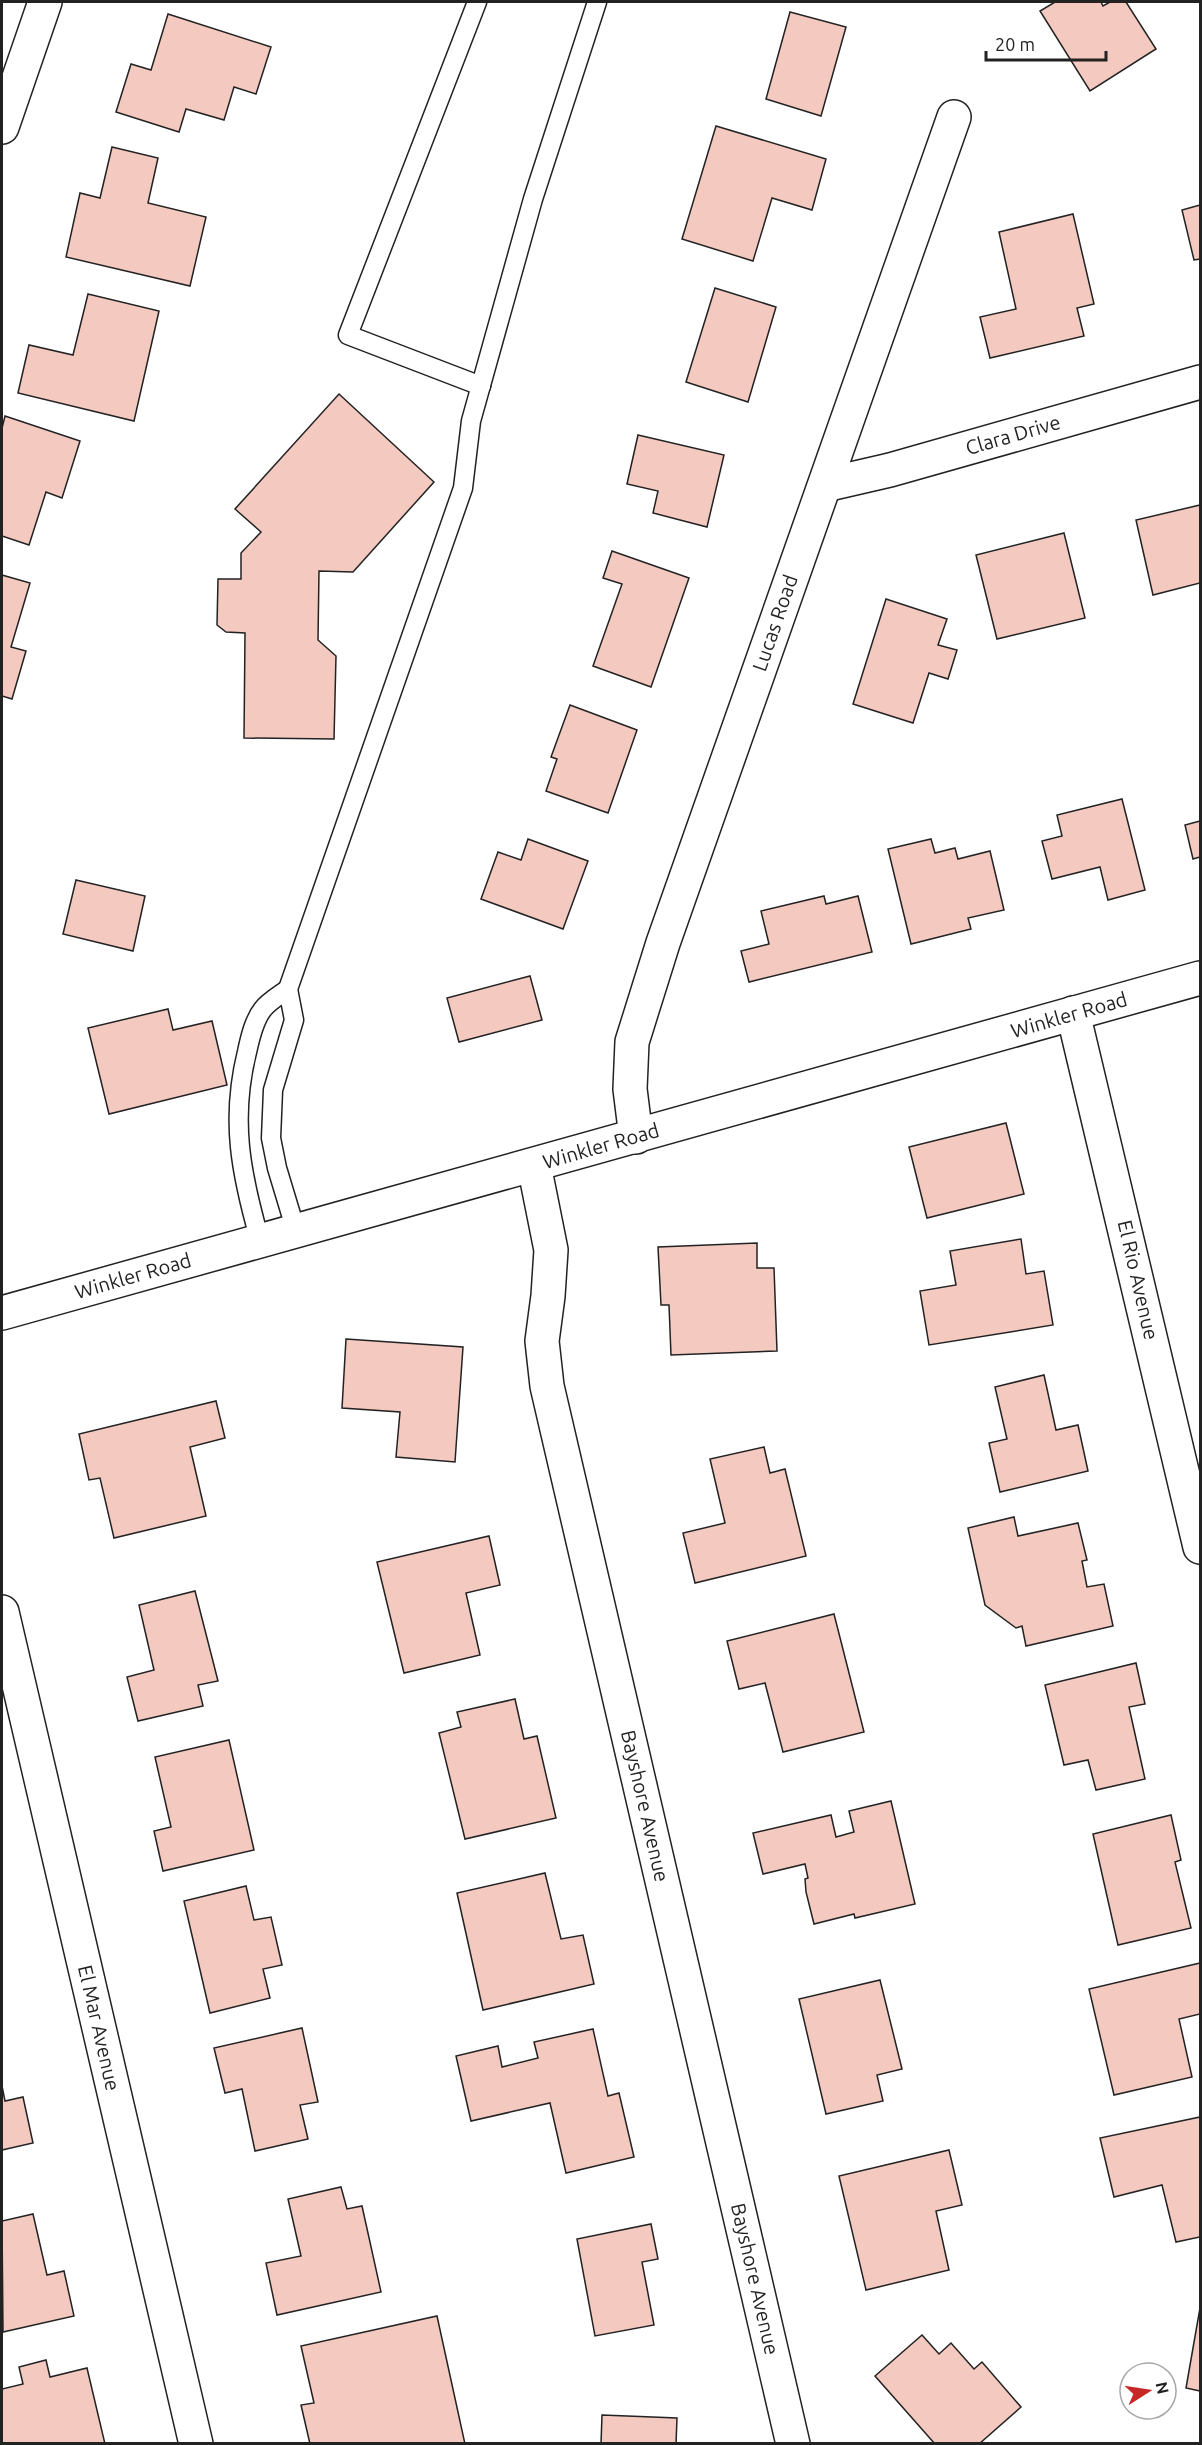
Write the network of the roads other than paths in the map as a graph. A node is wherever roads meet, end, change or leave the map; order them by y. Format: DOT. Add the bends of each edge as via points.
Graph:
graph roads {
  1 [pos="45,2"];
  2 [pos="477,2"];
  3 [pos="597,2"];
  4 [pos="954,117"];
  5 [pos="2,127"];
  6 [pos="1200,382"];
  7 [pos="481,386"];
  8 [pos="825,485"];
  9 [pos="1200,978"];
  10 [pos="288,989"];
  11 [pos="1073,1013"];
  12 [pos="636,1137"];
  13 [pos="534,1165"];
  14 [pos="296,1231"];
  15 [pos="260,1241"];
  16 [pos="2,1313"];
  17 [pos="1200,1547"];
  18 [pos="2,1612"];
  19 [pos="196,2444"];
  20 [pos="793,2444"];
  1 -- 5 [label="street"];
  2 -- 7 [label="lane" via="348,335"];
  3 -- 7 [label="lane" via="533,199"];
  4 -- 8 [label="street, Lucas Road"];
  6 -- 8 [label="street, Clara Drive"];
  7 -- 10 [label="lane" via="471,421 463,488"];
  8 -- 12 [label="street, Lucas Road" via="663,942 632,1042 630,1089"];
  9 -- 11 [label="street, Winkler Road"];
  10 -- 14 [label="lane" via="294,1020 273,1090 271,1138"];
  10 -- 15 [label="lane" via="262,1009 241,1075 237,1113 240,1152"];
  11 -- 12 [label="street, Winkler Road"];
  11 -- 17 [label="street, El Rio Avenue"];
  12 -- 13 [label="street, Winkler Road"];
  13 -- 14 [label="street, Winkler Road"];
  13 -- 20 [label="street, Bayshore Avenue" via="551,1250 542,1341 547,1386"];
  14 -- 15 [label="street, Winkler Road"];
  15 -- 16 [label="street, Winkler Road"];
  18 -- 19 [label="street, El Mar Avenue"];
}
